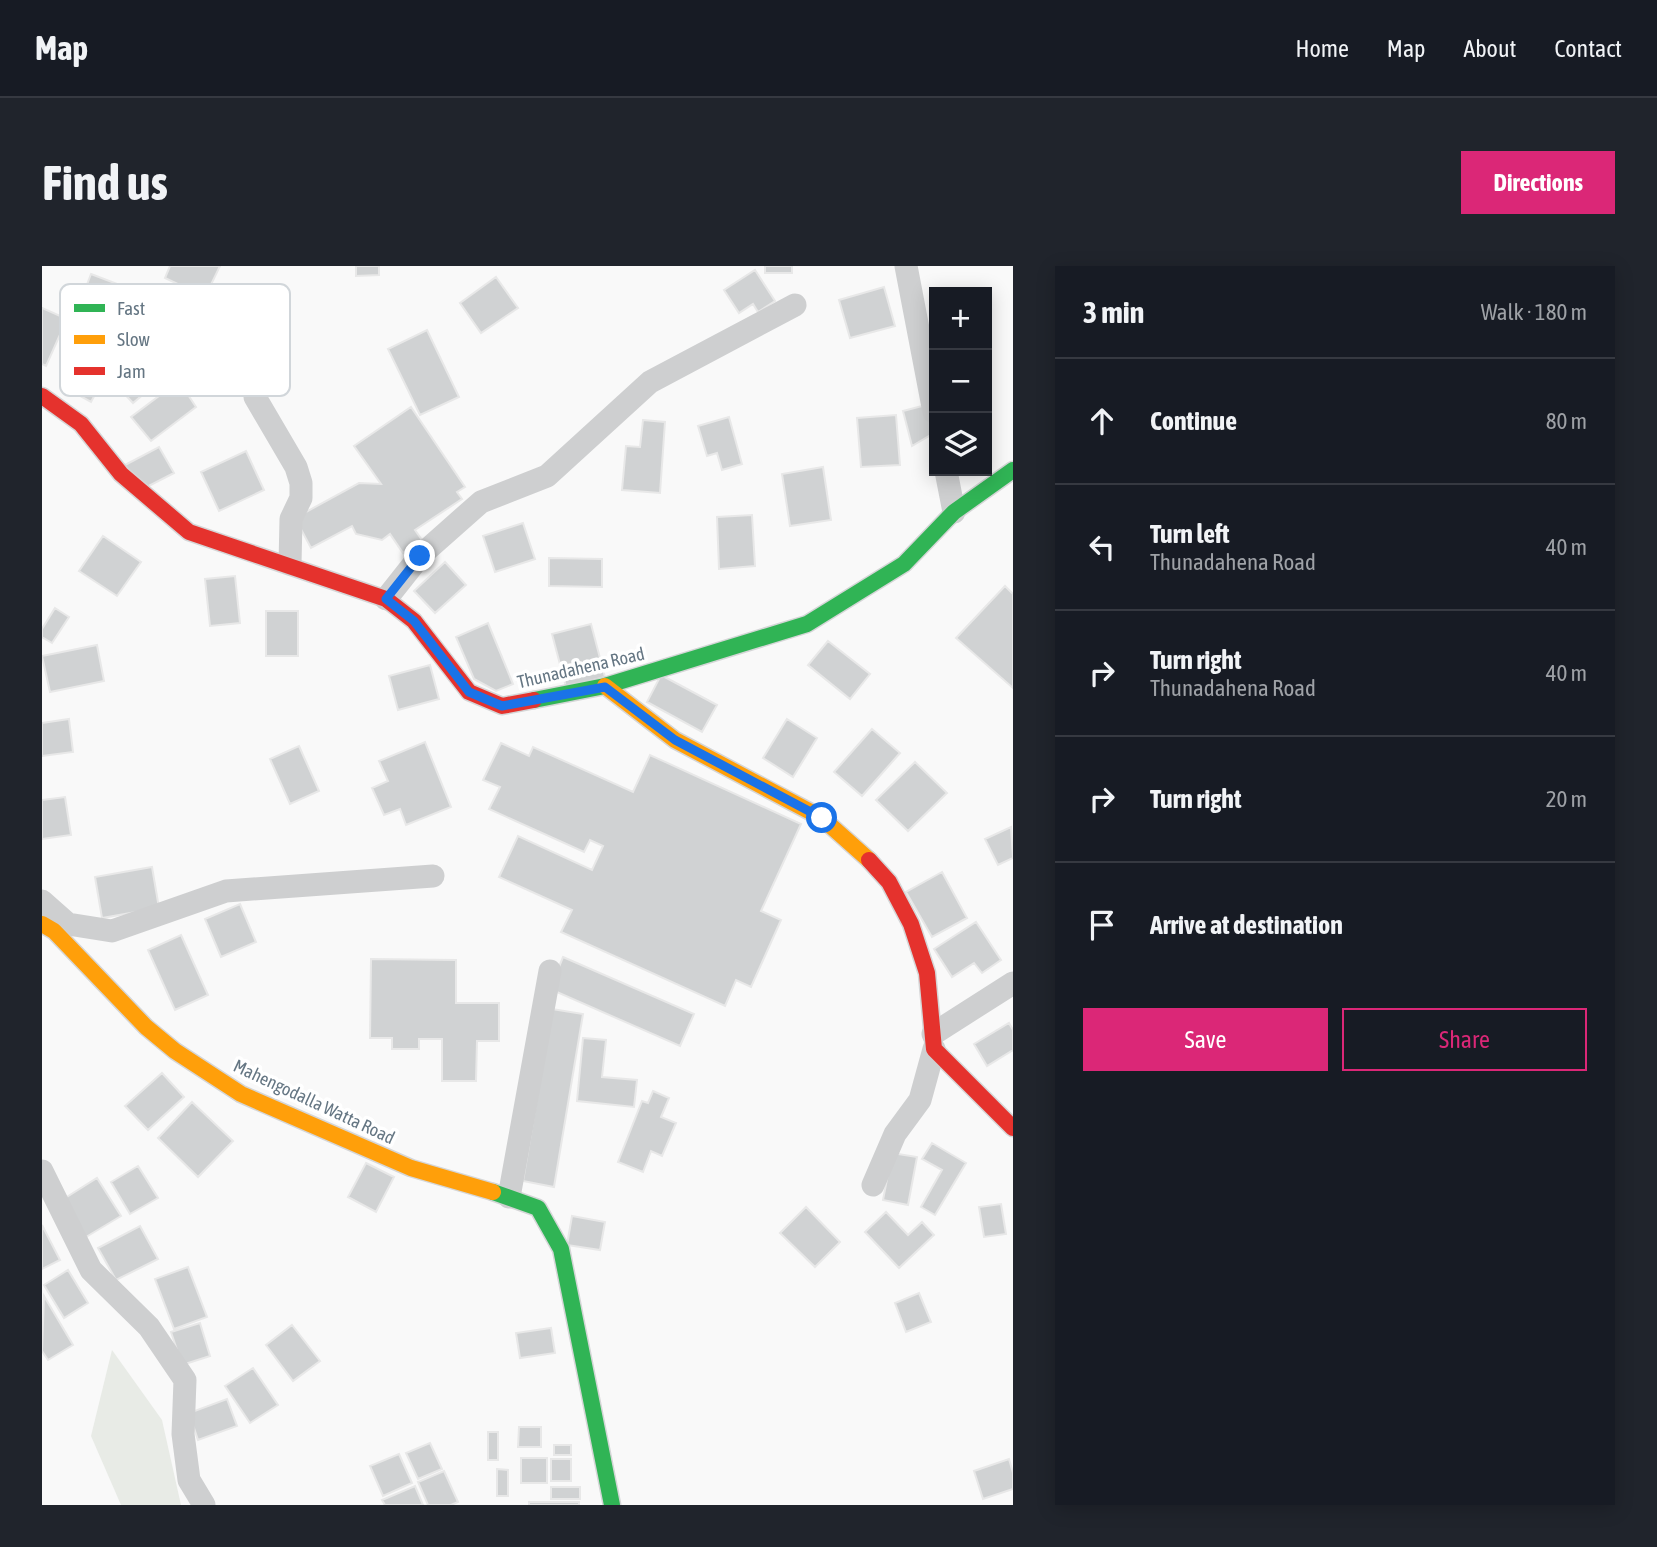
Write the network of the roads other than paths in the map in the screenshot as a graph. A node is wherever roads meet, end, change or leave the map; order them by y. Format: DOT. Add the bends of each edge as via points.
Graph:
graph roads {
  1 [pos="906,266"];
  2 [pos="795,305"];
  3 [pos="929,386"];
  4 [pos="42,396"];
  5 [pos="255,397"];
  6 [pos="1013,470"];
  7 [pos="947,476"];
  8 [pos="954,512"];
  9 [pos="290,564"];
  10 [pos="386,599"];
  11 [pos="605,687"];
  12 [pos="433,876"];
  13 [pos="42,901"];
  14 [pos="42,924"];
  15 [pos="550,971"];
  16 [pos="1013,983"];
  17 [pos="934,1042"];
  18 [pos="1013,1128"];
  19 [pos="42,1171"];
  20 [pos="873,1185"];
  21 [pos="509,1197"];
  22 [pos="204,1505"];
  23 [pos="611,1505"];
  1 -- 3 [label="street"];
  2 -- 10 [label="street" via="650,382 547,476 481,502 420,556"];
  4 -- 9 [label="street, Thunadahena Road" via="81,424 121,474 190,532"];
  5 -- 9 [label="street" via="301,483 301,498 291,519"];
  6 -- 8 [label="street, Thunadahena Road"];
  7 -- 8 [label="street"];
  8 -- 11 [label="street, Thunadahena Road" via="904,564 807,624"];
  9 -- 10 [label="street, Thunadahena Road"];
  10 -- 11 [label="street, Thunadahena Road" via="414,621 475,696 502,706"];
  11 -- 17 [label="street" via="675,740 822,818 860,850 889,882 911,924 927,973"];
  12 -- 13 [label="street" via="226,891 113,931 68,924"];
  14 -- 21 [label="street, Mahengodalla Watta Road" via="146,1027 241,1094 411,1168"];
  15 -- 21 [label="street"];
  16 -- 17 [label="street"];
  17 -- 18 [label="street"];
  17 -- 20 [label="street" via="920,1100 895,1134"];
  19 -- 22 [label="street" via="91,1270 149,1327 185,1380 183,1434 189,1480"];
  21 -- 23 [label="street, Mahengodalla Watta Road" via="538,1208 561,1249"];
}
